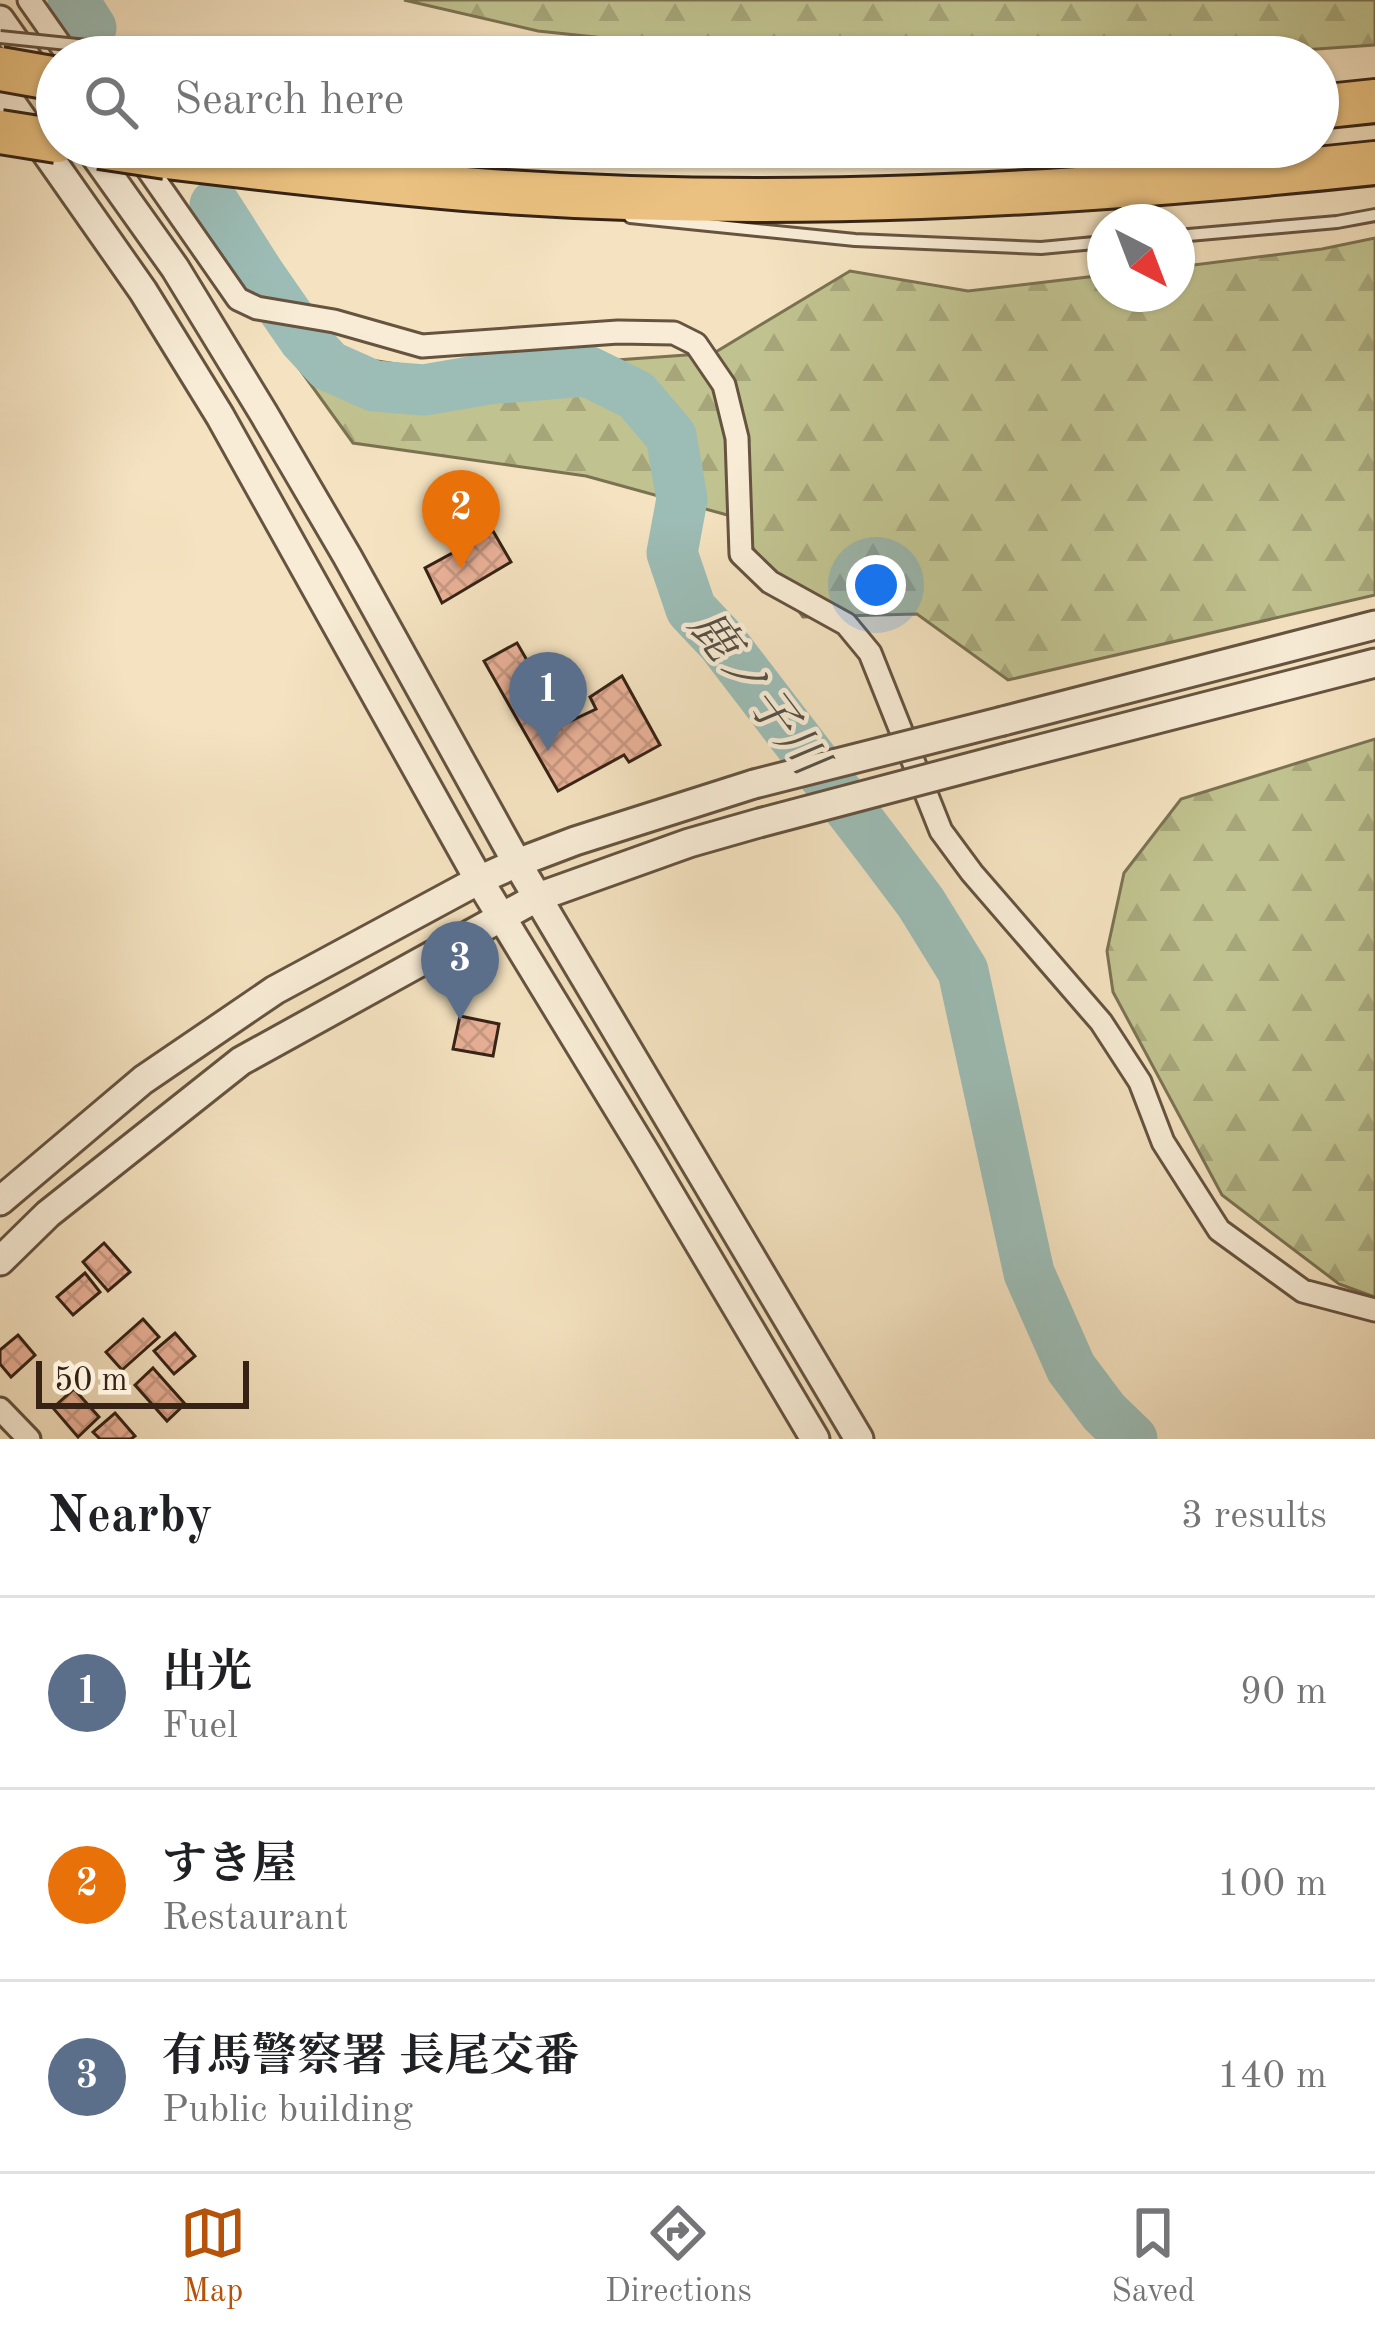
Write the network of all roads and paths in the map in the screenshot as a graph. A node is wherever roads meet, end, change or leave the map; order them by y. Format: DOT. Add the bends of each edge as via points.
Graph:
graph roads {
  1 [pos="29,0"];
  2 [pos="0,20"];
  3 [pos="64,36"];
  4 [pos="0,37"];
  5 [pos="36,43"];
  6 [pos="0,68"];
  7 [pos="36,71"];
  8 [pos="36,75"];
  9 [pos="0,87"];
  10 [pos="1375,100"];
  11 [pos="1339,102"];
  12 [pos="0,132"];
  13 [pos="36,138"];
  14 [pos="36,138"];
  15 [pos="1375,164"];
  16 [pos="1339,167"];
  17 [pos="57,168"];
  18 [pos="104,168"];
  19 [pos="159,168"];
  20 [pos="283,168"];
  21 [pos="1331,168"];
  22 [pos="468,190"];
  23 [pos="596,211"];
  24 [pos="617,215"];
  25 [pos="1375,215"];
  26 [pos="1195,234"];
  27 [pos="1087,244"];
  28 [pos="1375,625"];
  29 [pos="1375,663"];
  30 [pos="517,863"];
  31 [pos="478,880"];
  32 [pos="538,897"];
  33 [pos="501,917"];
  34 [pos="0,1201"];
  35 [pos="0,1262"];
  36 [pos="1375,1310"];
  37 [pos="1,1411"];
  38 [pos="28,1439"];
  39 [pos="815,1439"];
  40 [pos="860,1439"];
  1 -- 3 [label="street"];
  2 -- 7 [label="street"];
  4 -- 5 [label="lane, bridge"];
  6 -- 8 [label="highway, bridge"];
  9 -- 13 [label="street"];
  10 -- 11 [label="highway"];
  12 -- 14 [label="highway, bridge"];
  15 -- 16 [label="highway"];
  17 -- 31 [label="street" via="220,416"];
  18 -- 30 [label="street" via="264,414"];
  19 -- 36 [label="street" via="238,299 257,308 422,346 618,332 674,333 697,344 724,385 737,438 741,554 770,582 846,624 870,653 941,831 1101,1022 1220,1230 1304,1292"];
  20 -- 22 [label="highway"];
  21 -- 22 [label="highway" via="883,198"];
  22 -- 23 [label="lane"];
  24 -- 27 [label="lane" via="855,240"];
  25 -- 26 [label="lane"];
  28 -- 30 [label="street, bridge" via="754,784"];
  29 -- 32 [label="street, bridge" via="759,824"];
  30 -- 31 [label="street"];
  30 -- 32 [label="street"];
  31 -- 33 [label="street"];
  31 -- 34 [label="street" via="275,990 143,1080"];
  32 -- 33 [label="street"];
  32 -- 40 [label="street"];
  33 -- 35 [label="street" via="241,1061 48,1214"];
  33 -- 39 [label="street"];
  37 -- 38 [label="street"];
}
